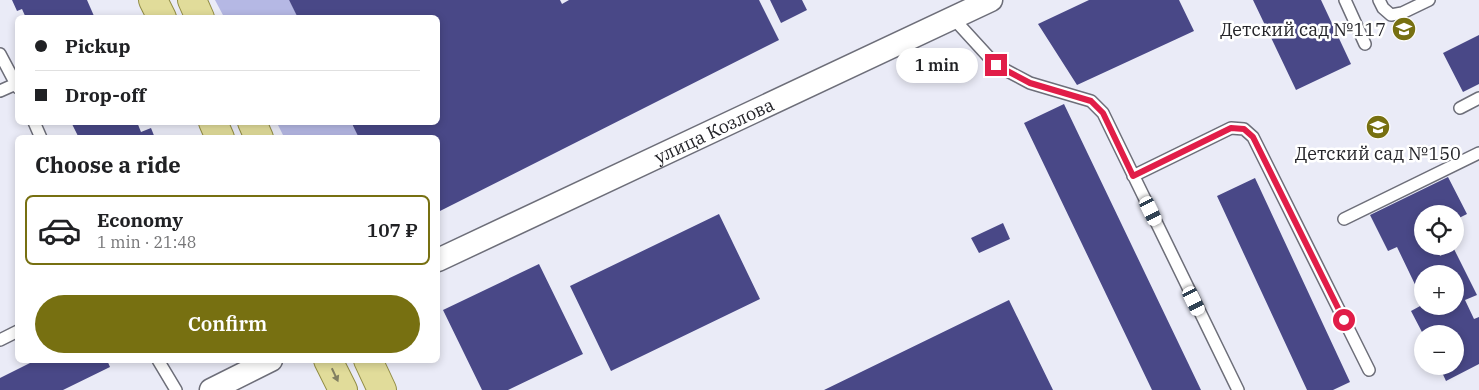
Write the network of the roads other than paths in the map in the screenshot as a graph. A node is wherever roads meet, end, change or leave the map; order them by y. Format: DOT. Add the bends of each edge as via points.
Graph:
graph roads {
  1 [pos="192,0"];
  2 [pos="991,0"];
  3 [pos="1345,0"];
  4 [pos="1379,0"];
  5 [pos="1430,0"];
  6 [pos="949,9"];
  7 [pos="199,15"];
  8 [pos="1365,44"];
  9 [pos="0,54"];
  10 [pos="15,81"];
  11 [pos="15,86"];
  12 [pos="0,91"];
  13 [pos="1479,98"];
  14 [pos="1460,108"];
  15 [pos="1479,153"];
  16 [pos="1133,176"];
  17 [pos="1344,219"];
  18 [pos="440,259"];
  19 [pos="15,332"];
  20 [pos="0,340"];
  21 [pos="160,363"];
  22 [pos="265,363"];
  23 [pos="330,363"];
  24 [pos="369,363"];
  25 [pos="1369,370"];
  26 [pos="176,390"];
  27 [pos="212,390"];
  28 [pos="343,390"];
  29 [pos="382,390"];
  30 [pos="1238,390"];
  1 -- 7 [label="main road"];
  2 -- 6 [label="street, улица Козлова"];
  3 -- 8 [label="lane"];
  4 -- 5 [label="lane" via="1391,14 1402,13"];
  6 -- 16 [label="lane" via="996,65 1030,83 1091,101 1103,113"];
  6 -- 18 [label="street, улица Козлова"];
  9 -- 10 [label="lane"];
  11 -- 12 [label="lane"];
  13 -- 14 [label="lane"];
  15 -- 17 [label="lane"];
  16 -- 25 [label="lane" via="1231,128 1244,129 1253,137"];
  16 -- 30 [label="lane"];
  19 -- 20 [label="lane"];
  21 -- 26 [label="lane"];
  22 -- 27 [label="street"];
  23 -- 28 [label="main road, one-way"];
  24 -- 29 [label="main road"];
}
